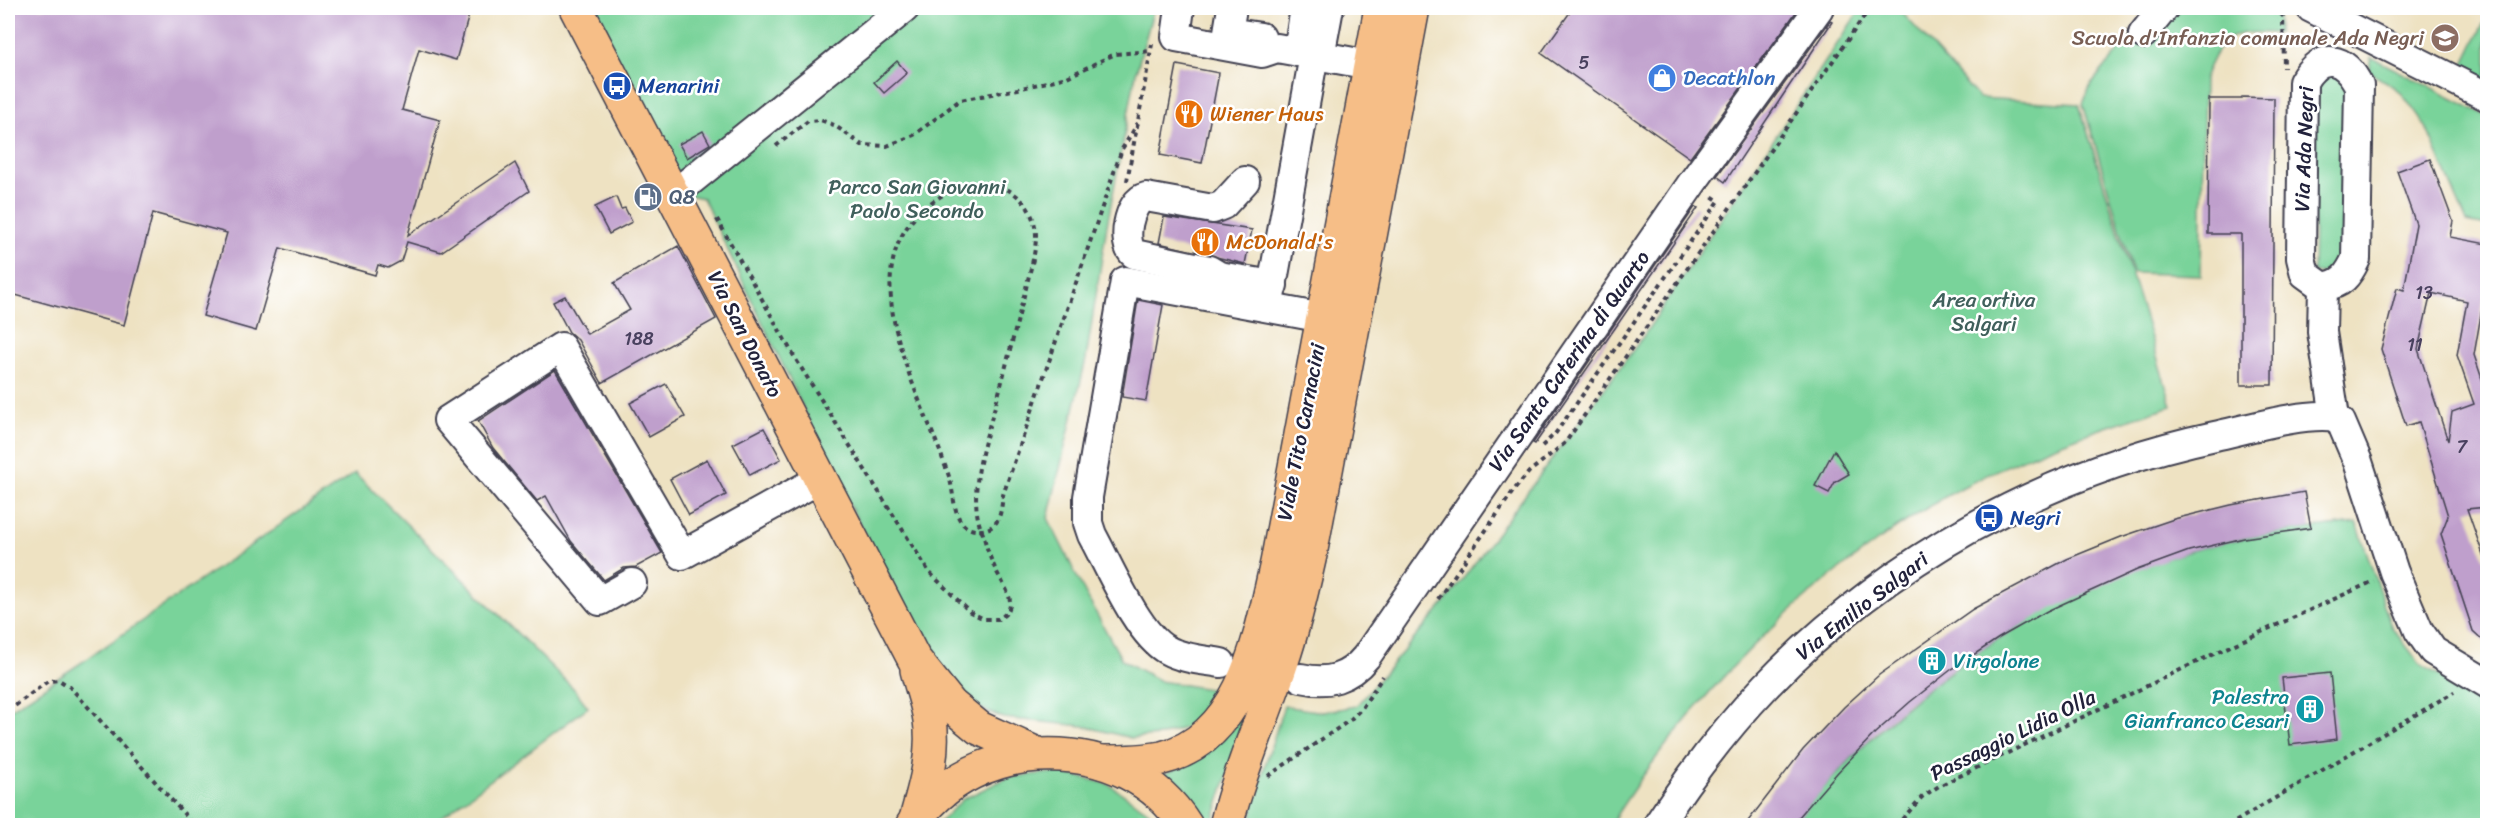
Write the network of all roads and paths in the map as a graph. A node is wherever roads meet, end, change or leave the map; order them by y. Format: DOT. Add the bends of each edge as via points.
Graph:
graph roads {
  1 [pos="576,8"];
  2 [pos="904,8"];
  3 [pos="1180,8"];
  4 [pos="1232,8"];
  5 [pos="1323,8"];
  6 [pos="1381,8"];
  7 [pos="1413,8"];
  8 [pos="1819,8"];
  9 [pos="1870,8"];
  10 [pos="2164,8"];
  11 [pos="2274,8"];
  12 [pos="2311,8"];
  13 [pos="2143,34"];
  14 [pos="1151,51"];
  15 [pos="1302,53"];
  16 [pos="1370,65"];
  17 [pos="2284,70"];
  18 [pos="2487,97"];
  19 [pos="1138,123"];
  20 [pos="767,152"];
  21 [pos="1245,181"];
  22 [pos="1692,183"];
  23 [pos="674,195"];
  24 [pos="712,209"];
  25 [pos="2323,287"];
  26 [pos="1271,297"];
  27 [pos="1323,318"];
  28 [pos="2336,417"];
  29 [pos="1538,450"];
  30 [pos="820,479"];
  31 [pos="1514,490"];
  32 [pos="981,530"];
  33 [pos="2382,578"];
  34 [pos="632,583"];
  35 [pos="914,660"];
  36 [pos="1221,663"];
  37 [pos="1301,678"];
  38 [pos="2475,686"];
  39 [pos="8,711"];
  40 [pos="1037,754"];
  41 [pos="1102,762"];
  42 [pos="914,822"];
  43 [pos="195,825"];
  44 [pos="1186,825"];
  45 [pos="1226,825"];
  46 [pos="1657,825"];
  47 [pos="1896,825"];
  48 [pos="2228,825"];
  1 -- 23 [label="main road, Via San Donato"];
  2 -- 23 [label="street"];
  3 -- 15 [label="street" via="1176,37 1262,53"];
  4 -- 15 [label="street" via="1228,32 1266,38"];
  5 -- 15 [label="street"];
  6 -- 16 [label="main road, Viale Tito Carnacini"];
  7 -- 45 [label="main road, Viale Tito Carnacini" via="1300,598"];
  8 -- 22 [label="street, Via Santa Caterina di Quarto"];
  9 -- 31 [label="path" via="1565,443 1529,472"];
  10 -- 13 [label="street"];
  11 -- 17 [label="path" via="2283,16"];
  12 -- 18 [label="street"];
  14 -- 20 [label="path" via="1115,54 1067,77 960,100 914,135 887,146 862,145 834,124 820,120 808,122"];
  15 -- 16 [label="street"];
  15 -- 26 [label="street"];
  16 -- 27 [label="main road, Viale Tito Carnacini"];
  19 -- 32 [label="path" via="1122,149 1003,495 1000,516 995,524"];
  21 -- 26 [label="street" via="1213,209 1140,198 1132,208 1128,250 1209,270"];
  22 -- 29 [label="path" via="1719,201 1555,434"];
  22 -- 37 [label="street, Via Santa Caterina di Quarto" via="1361,663 1335,680"];
  23 -- 30 [label="main road, Via San Donato"];
  24 -- 32 [label="path" via="795,358 929,572 970,612 984,619 998,619 1010,610 1011,602"];
  25 -- 25 [label="street, Via Ada Negri" via="2336,285 2348,276 2356,259 2359,86 2352,70 2339,62 2324,62 2311,68 2303,82 2301,258 2305,274"];
  25 -- 28 [label="street" via="2322,332"];
  26 -- 27 [label="street"];
  26 -- 36 [label="street" via="1125,282 1087,510 1092,535 1148,635 1178,655"];
  27 -- 41 [label="main road, Viale Tito Carnacini" via="1268,602 1247,672 1230,708 1213,729 1190,747 1162,758"];
  28 -- 38 [label="street" via="2358,462 2394,572 2419,631 2433,651"];
  28 -- 46 [label="street, Via Emilio Salgari" via="2314,416 2143,454 2014,505 1937,548 1868,596 1766,686 1700,763"];
  30 -- 34 [label="street" via="682,555 561,347 448,420 600,601"];
  30 -- 35 [label="main road, Via San Donato"];
  32 -- 32 [label="path" via="976,510 979,475 1036,233 1025,203 999,185 981,183 950,192 910,223 891,262 890,282 899,342 951,483 957,518 967,527"];
  33 -- 47 [label="path, Passaggio Lidia Olla" via="2236,643 1939,786 1922,797"];
  35 -- 40 [label="main road, Via San Donato" via="951,705 979,728"];
  35 -- 42 [label="main road, Via San Donato" via="930,721 931,748 928,775"];
  38 -- 48 [label="path"];
  39 -- 43 [label="path" via="48,681 59,681 69,687"];
  40 -- 41 [label="main road"];
  40 -- 42 [label="main road" via="986,766 961,778"];
  41 -- 44 [label="main road" via="1133,776 1160,796"];
}
